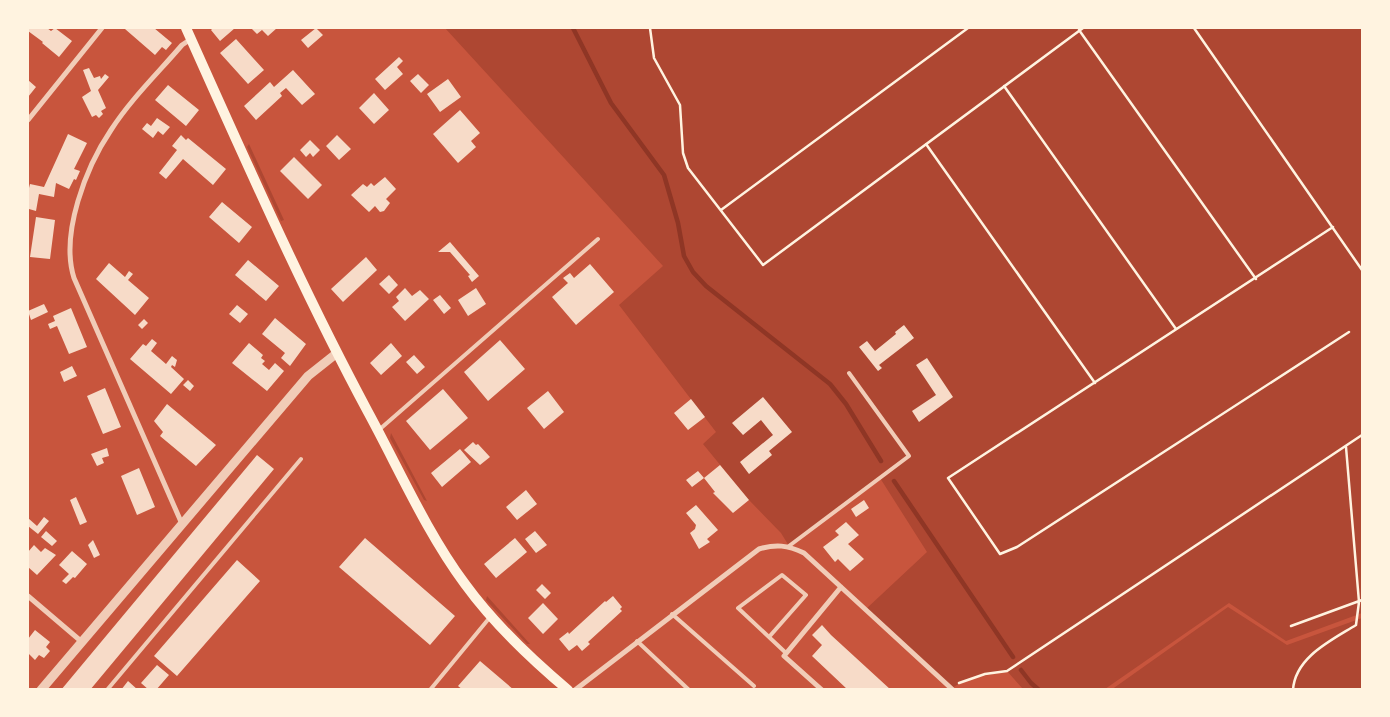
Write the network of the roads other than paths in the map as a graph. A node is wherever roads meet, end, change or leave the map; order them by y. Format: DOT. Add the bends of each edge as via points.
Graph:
graph roads {
  1 [pos="102,28"];
  2 [pos="186,28"];
  3 [pos="191,39"];
  4 [pos="28,120"];
  5 [pos="598,239"];
  6 [pos="337,353"];
  7 [pos="849,372"];
  8 [pos="378,431"];
  9 [pos="301,459"];
  10 [pos="182,525"];
  11 [pos="789,546"];
  12 [pos="841,587"];
  13 [pos="28,596"];
  14 [pos="672,614"];
  15 [pos="491,616"];
  16 [pos="769,636"];
  17 [pos="637,641"];
  18 [pos="82,642"];
  19 [pos="786,652"];
  20 [pos="754,686"];
  21 [pos="952,689"];
  22 [pos="41,690"];
  23 [pos="108,690"];
  24 [pos="430,690"];
  25 [pos="568,690"];
  26 [pos="575,690"];
  27 [pos="689,690"];
  28 [pos="822,690"];
  1 -- 4 [label="street"];
  2 -- 3 [label="main road"];
  3 -- 6 [label="main road"];
  3 -- 10 [label="street" via="182,45 110,131 92,165 76,208 69,251 74,278"];
  5 -- 8 [label="lane"];
  6 -- 8 [label="main road"];
  6 -- 10 [label="street" via="308,376"];
  7 -- 11 [label="lane" via="909,456"];
  8 -- 15 [label="main road" via="456,571"];
  9 -- 23 [label="lane"];
  10 -- 18 [label="street"];
  11 -- 12 [label="street" via="804,553"];
  11 -- 14 [label="street" via="774,544 759,549"];
  12 -- 19 [label="street"];
  12 -- 21 [label="street"];
  13 -- 18 [label="street"];
  14 -- 17 [label="street"];
  14 -- 20 [label="lane"];
  15 -- 24 [label="lane"];
  15 -- 25 [label="main road" via="529,656"];
  16 -- 16 [label="lane" via="738,608 782,575 806,595"];
  16 -- 19 [label="lane"];
  17 -- 26 [label="street"];
  17 -- 27 [label="lane"];
  18 -- 22 [label="street"];
  19 -- 28 [label="street" via="784,656"];
}
